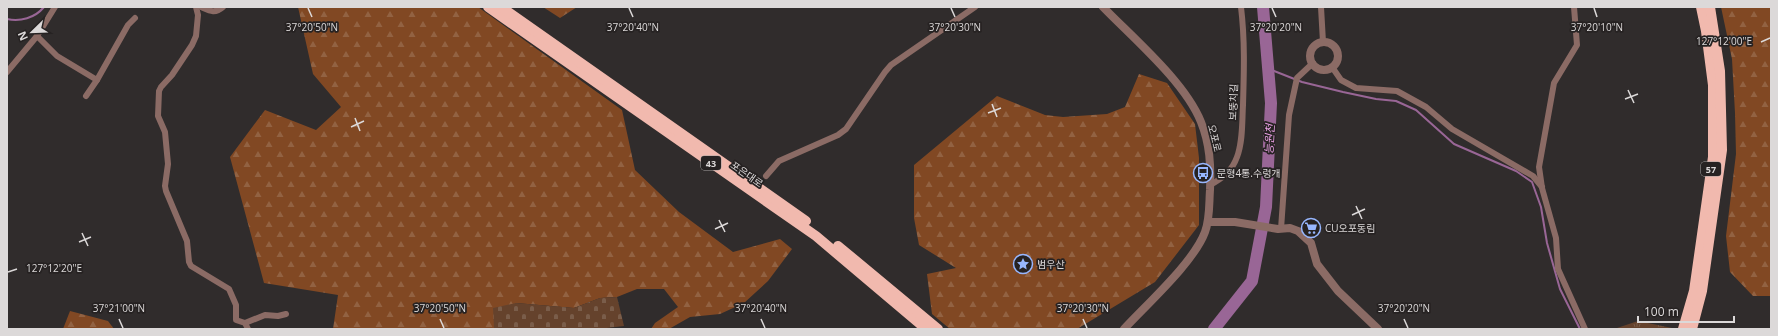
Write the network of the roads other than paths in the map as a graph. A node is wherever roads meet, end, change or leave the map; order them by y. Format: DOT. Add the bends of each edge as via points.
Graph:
graph roads {
  1 [pos="55,7"];
  2 [pos="196,7"];
  3 [pos="201,7"];
  4 [pos="223,7"];
  5 [pos="488,7"];
  6 [pos="501,7"];
  7 [pos="974,7"];
  8 [pos="1103,7"];
  9 [pos="1241,7"];
  10 [pos="1321,7"];
  11 [pos="1574,7"];
  12 [pos="1701,7"];
  13 [pos="1710,7"];
  14 [pos="136,18"];
  15 [pos="37,36"];
  16 [pos="1323,42"];
  17 [pos="1313,63"];
  18 [pos="1332,67"];
  19 [pos="7,72"];
  20 [pos="97,80"];
  21 [pos="86,96"];
  22 [pos="766,176"];
  23 [pos="1210,185"];
  24 [pos="1542,188"];
  25 [pos="1208,222"];
  26 [pos="1280,229"];
  27 [pos="286,314"];
  28 [pos="246,326"];
  29 [pos="926,329"];
  30 [pos="938,329"];
  31 [pos="1124,329"];
  32 [pos="1378,329"];
  33 [pos="1585,329"];
  34 [pos="1683,329"];
  35 [pos="1692,329"];
  1 -- 15 [label="street"];
  2 -- 28 [label="street" via="196,36 159,91 158,116 165,132 168,164 165,186 187,241 191,266 229,289 236,305 236,320"];
  3 -- 4 [label="street" via="214,12"];
  5 -- 29 [label="highway, 포은대로 / 43" via="816,236"];
  6 -- 30 [label="highway, 포은대로 / 43" via="804,220 875,275"];
  7 -- 22 [label="street" via="891,65 846,130 779,161"];
  8 -- 23 [label="street, 오포로" via="1168,74 1192,106 1200,120 1208,145"];
  9 -- 23 [label="street, 보뚱치길" via="1244,64 1241,142 1232,168 1224,177"];
  10 -- 16 [label="street"];
  11 -- 24 [label="street" via="1577,44 1554,83 1539,167"];
  12 -- 34 [label="highway, 57" via="1713,85 1713,157 1694,292"];
  13 -- 35 [label="highway, 57" via="1720,71 1722,150 1702,291"];
  14 -- 20 [label="street" via="128,25"];
  15 -- 19 [label="street"];
  15 -- 20 [label="street" via="57,56"];
  16 -- 17 [label="street" via="1312,50"];
  16 -- 18 [label="street" via="1332,45 1337,51 1337,60"];
  17 -- 18 [label="street" via="1324,70"];
  17 -- 26 [label="street" via="1297,78 1295,88 1290,114"];
  18 -- 24 [label="street" via="1341,80 1356,88 1397,91 1426,107 1452,129 1534,176"];
  20 -- 21 [label="street"];
  23 -- 25 [label="street, 오포로"];
  24 -- 33 [label="street" via="1556,238 1558,269"];
  25 -- 26 [label="street" via="1235,222"];
  25 -- 31 [label="street, 오포로" via="1190,257"];
  26 -- 32 [label="street" via="1290,228 1298,231 1312,243 1317,264 1338,292"];
  27 -- 28 [label="street" via="264,315"];
}
